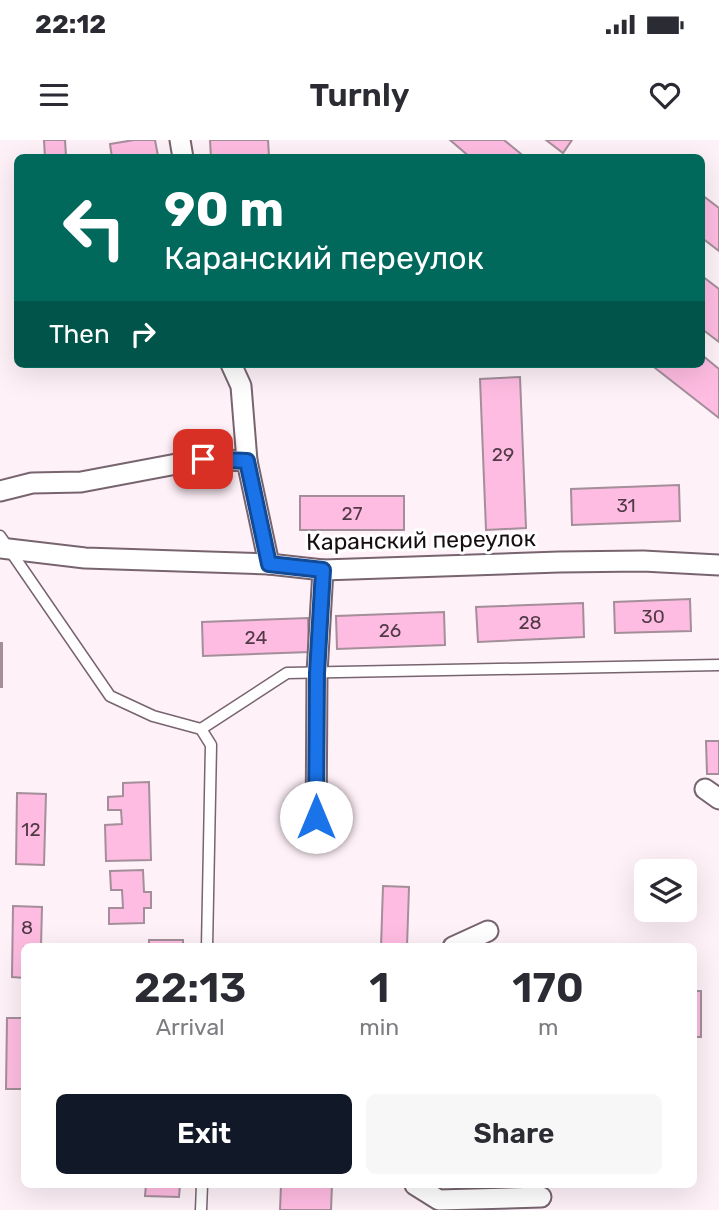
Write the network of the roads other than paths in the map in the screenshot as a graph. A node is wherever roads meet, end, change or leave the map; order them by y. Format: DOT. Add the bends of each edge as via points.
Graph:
graph roads {
  1 [pos="233,368"];
  2 [pos="247,461"];
  3 [pos="0,491"];
  4 [pos="3,544"];
  5 [pos="269,564"];
  6 [pos="719,565"];
  7 [pos="323,570"];
  8 [pos="719,665"];
  9 [pos="317,673"];
  10 [pos="201,729"];
  11 [pos="316,841"];
  12 [pos="488,931"];
  13 [pos="207,943"];
  14 [pos="462,943"];
  15 [pos="202,1188"];
  16 [pos="420,1188"];
  17 [pos="541,1197"];
  18 [pos="201,1210"];
  1 -- 2 [label="street" via="241,386"];
  2 -- 3 [label="street" via="203,459 81,482 32,483"];
  2 -- 5 [label="street"];
  4 -- 5 [label="street, Каранский переулок" via="85,558"];
  4 -- 10 [label="lane" via="110,696 153,716"];
  5 -- 7 [label="street, Каранский переулок"];
  6 -- 7 [label="street, Каранский переулок" via="559,562"];
  7 -- 9 [label="street"];
  8 -- 9 [label="lane"];
  9 -- 10 [label="lane" via="287,674"];
  9 -- 11 [label="street"];
  10 -- 13 [label="lane" via="211,745"];
  12 -- 14 [label="street"];
  15 -- 18 [label="lane"];
  16 -- 17 [label="street" via="439,1200"];
}
